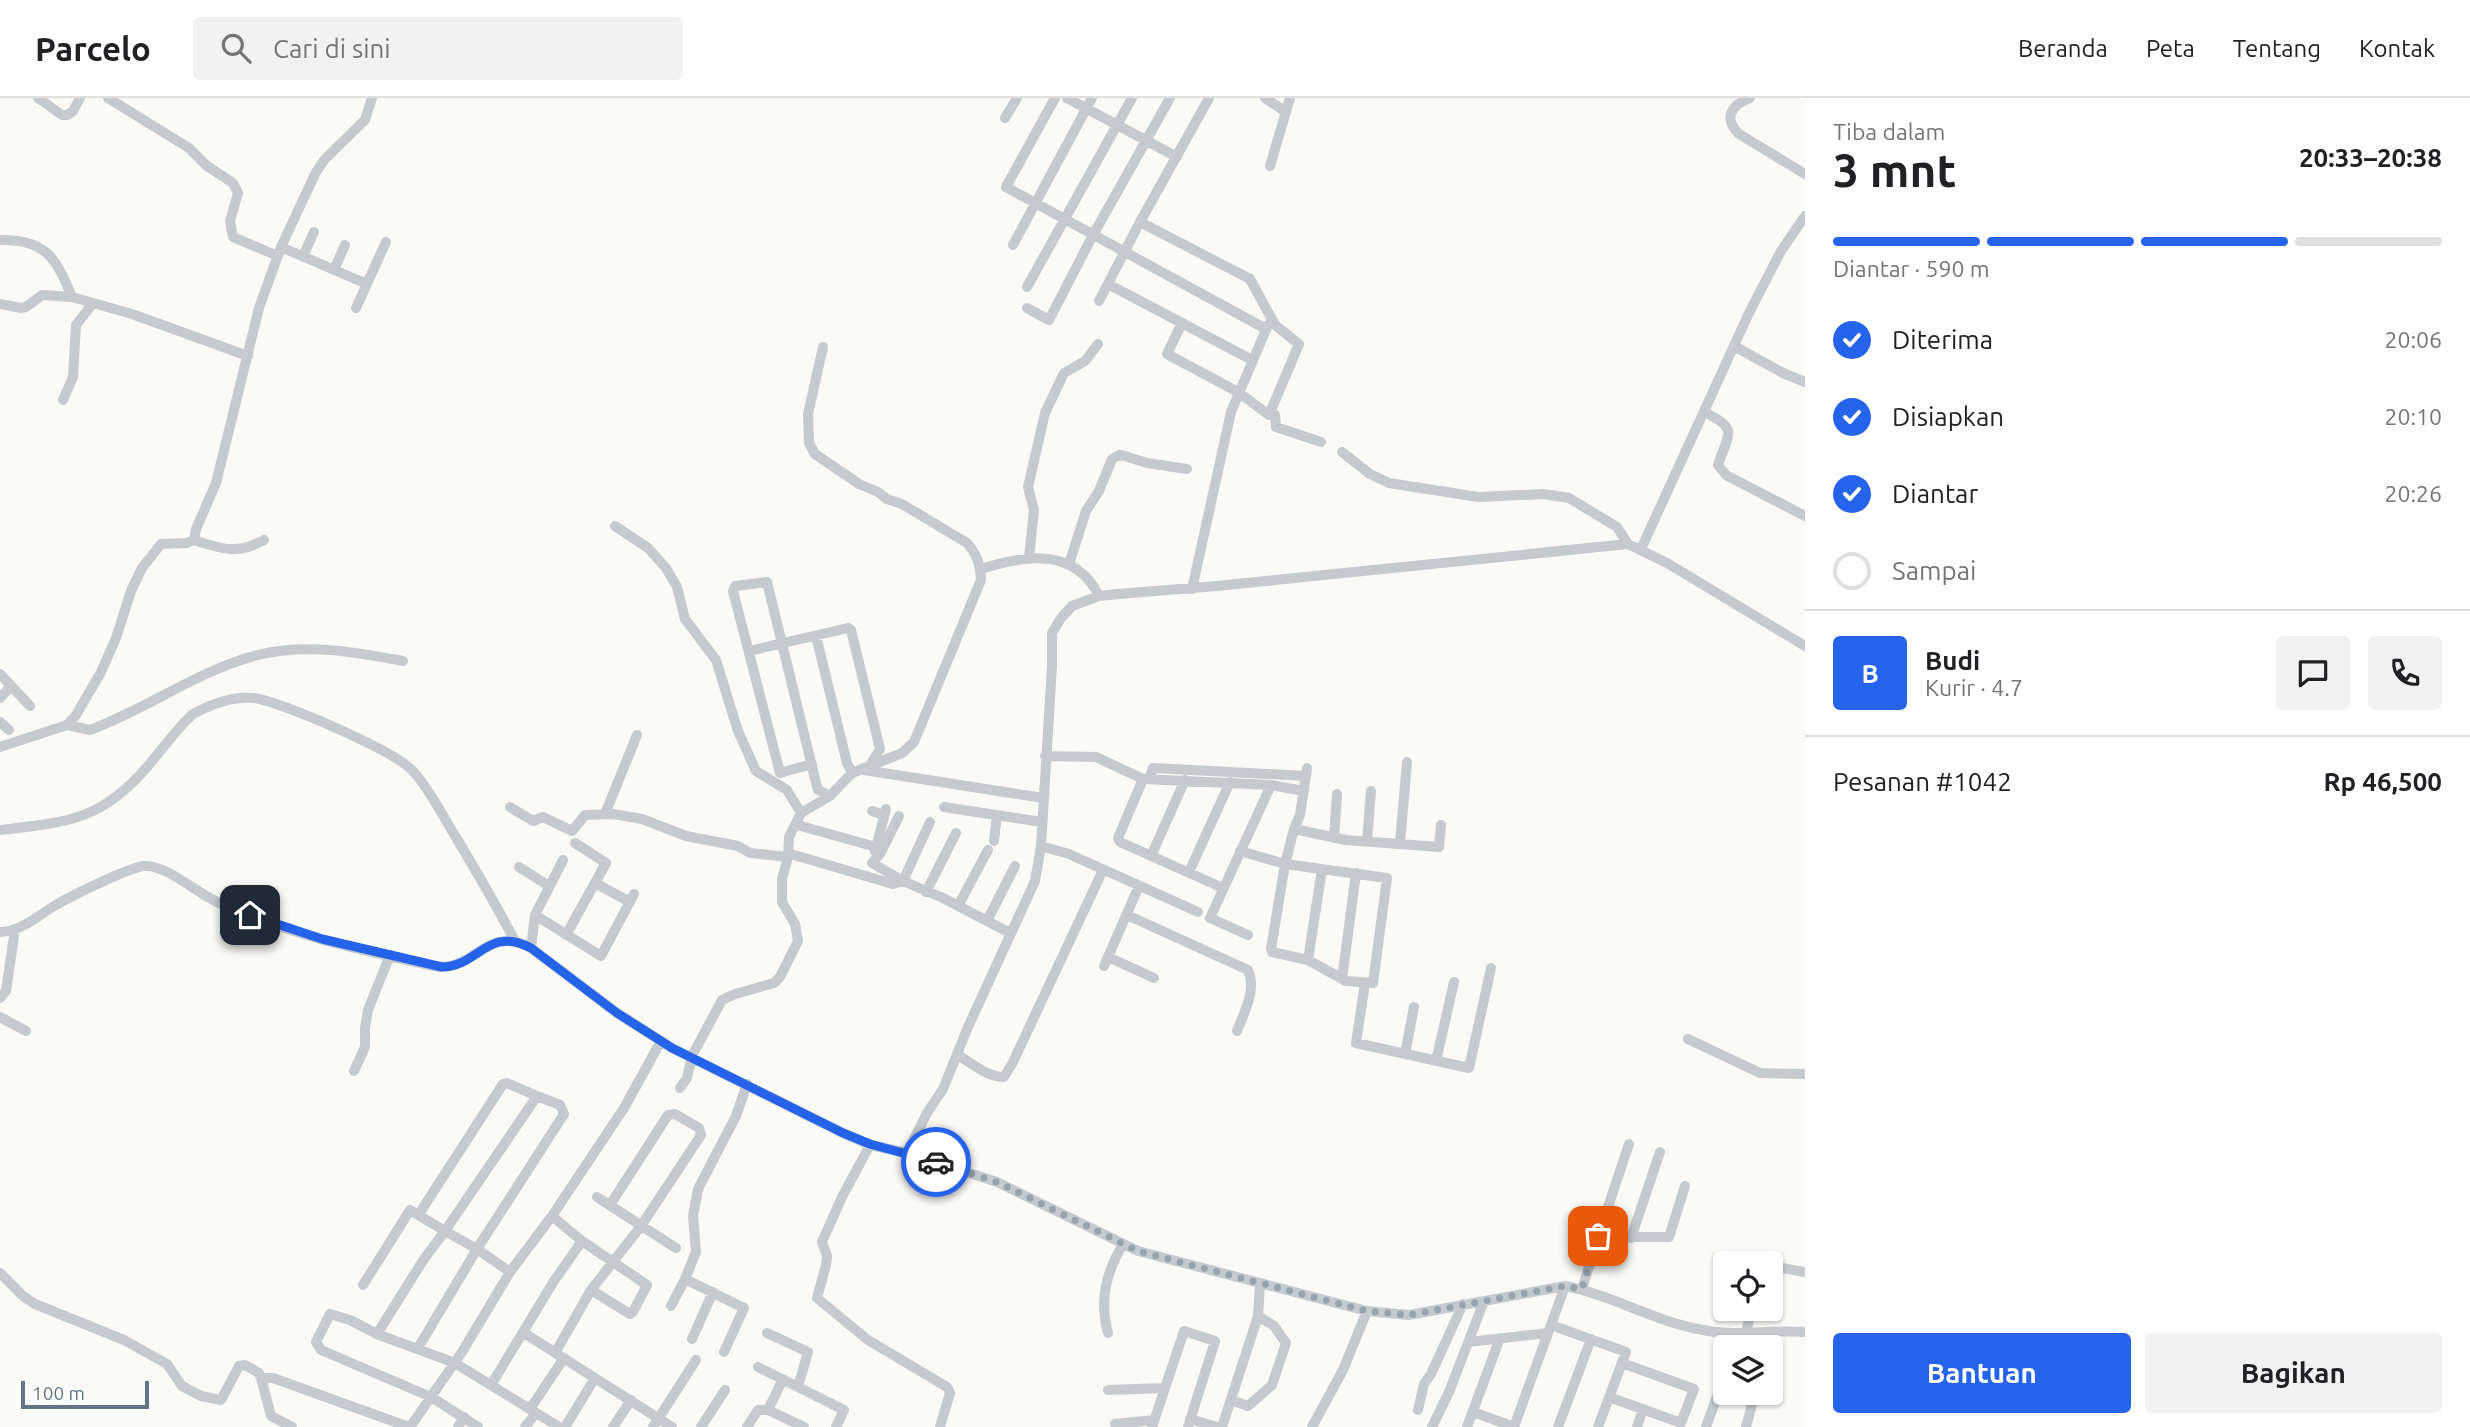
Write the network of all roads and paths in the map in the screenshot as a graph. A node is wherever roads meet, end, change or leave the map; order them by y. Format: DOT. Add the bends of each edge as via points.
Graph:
graph roads {
  1 [pos="38,98"];
  2 [pos="80,98"];
  3 [pos="108,98"];
  4 [pos="372,98"];
  5 [pos="1017,98"];
  6 [pos="1055,98"];
  7 [pos="1067,98"];
  8 [pos="1092,98"];
  9 [pos="1132,98"];
  10 [pos="1170,98"];
  11 [pos="1209,98"];
  12 [pos="1265,98"];
  13 [pos="1290,98"];
  14 [pos="1750,98"];
  15 [pos="1087,109"];
  16 [pos="1286,112"];
  17 [pos="1005,118"];
  18 [pos="1118,125"];
  19 [pos="1145,140"];
  20 [pos="1177,157"];
  21 [pos="1270,166"];
  22 [pos="1805,174"];
  23 [pos="1036,204"];
  24 [pos="1805,216"];
  25 [pos="1064,219"];
  26 [pos="1140,222"];
  27 [pos="314,232"];
  28 [pos="1093,235"];
  29 [pos="0,240"];
  30 [pos="386,242"];
  31 [pos="345,245"];
  32 [pos="1013,245"];
  33 [pos="280,251"];
  34 [pos="1124,252"];
  35 [pos="303,256"];
  36 [pos="334,270"];
  37 [pos="367,284"];
  38 [pos="1108,284"];
  39 [pos="1027,287"];
  40 [pos="72,297"];
  41 [pos="1099,301"];
  42 [pos="93,303"];
  43 [pos="0,304"];
  44 [pos="356,308"];
  45 [pos="1027,308"];
  46 [pos="1182,323"];
  47 [pos="1269,324"];
  48 [pos="1098,344"];
  49 [pos="1734,345"];
  50 [pos="822,347"];
  51 [pos="248,356"];
  52 [pos="1252,360"];
  53 [pos="1805,382"];
  54 [pos="1238,393"];
  55 [pos="63,400"];
  56 [pos="1704,412"];
  57 [pos="1269,415"];
  58 [pos="1321,442"];
  59 [pos="1342,452"];
  60 [pos="1187,469"];
  61 [pos="1805,516"];
  62 [pos="615,526"];
  63 [pos="194,540"];
  64 [pos="264,540"];
  65 [pos="1628,544"];
  66 [pos="1641,549"];
  67 [pos="1029,557"];
  68 [pos="1069,564"];
  69 [pos="981,569"];
  70 [pos="1192,589"];
  71 [pos="1099,596"];
  72 [pos="816,636"];
  73 [pos="783,643"];
  74 [pos="1805,646"];
  75 [pos="749,651"];
  76 [pos="403,661"];
  77 [pos="0,674"];
  78 [pos="11,686"];
  79 [pos="0,698"];
  80 [pos="30,706"];
  81 [pos="0,722"];
  82 [pos="67,725"];
  83 [pos="9,730"];
  84 [pos="637,735"];
  85 [pos="0,747"];
  86 [pos="1045,757"];
  87 [pos="1407,762"];
  88 [pos="812,764"];
  89 [pos="860,770"];
  90 [pos="1164,774"];
  91 [pos="1146,779"];
  92 [pos="1185,780"];
  93 [pos="1230,782"];
  94 [pos="1271,785"];
  95 [pos="1304,791"];
  96 [pos="1371,791"];
  97 [pos="1337,794"];
  98 [pos="830,796"];
  99 [pos="1043,798"];
  100 [pos="510,807"];
  101 [pos="944,807"];
  102 [pos="872,811"];
  103 [pos="801,813"];
  104 [pos="605,814"];
  105 [pos="996,815"];
  106 [pos="899,816"];
  107 [pos="930,822"];
  108 [pos="1042,822"];
  109 [pos="1441,825"];
  110 [pos="801,826"];
  111 [pos="1294,828"];
  112 [pos="0,830"];
  113 [pos="956,833"];
  114 [pos="1334,838"];
  115 [pos="1367,841"];
  116 [pos="575,843"];
  117 [pos="1401,844"];
  118 [pos="1041,846"];
  119 [pos="876,847"];
  120 [pos="1240,851"];
  121 [pos="791,856"];
  122 [pos="1151,856"];
  123 [pos="563,860"];
  124 [pos="872,863"];
  125 [pos="1286,864"];
  126 [pos="1016,866"];
  127 [pos="519,867"];
  128 [pos="1322,869"];
  129 [pos="1103,870"];
  130 [pos="1189,872"];
  131 [pos="1356,873"];
  132 [pos="869,876"];
  133 [pos="903,881"];
  134 [pos="595,883"];
  135 [pos="549,886"];
  136 [pos="1139,887"];
  137 [pos="1223,888"];
  138 [pos="926,891"];
  139 [pos="958,906"];
  140 [pos="1198,912"];
  141 [pos="535,915"];
  142 [pos="1127,915"];
  143 [pos="987,921"];
  144 [pos="12,931"];
  145 [pos="0,932"];
  146 [pos="1010,933"];
  147 [pos="566,935"];
  148 [pos="1248,935"];
  149 [pos="515,941"];
  150 [pos="531,948"];
  151 [pos="390,955"];
  152 [pos="1308,960"];
  153 [pos="1491,968"];
  154 [pos="1154,978"];
  155 [pos="1342,979"];
  156 [pos="1454,982"];
  157 [pos="1365,983"];
  158 [pos="0,998"];
  159 [pos="1414,1007"];
  160 [pos="0,1017"];
  161 [pos="26,1031"];
  162 [pos="1237,1031"];
  163 [pos="1688,1039"];
  164 [pos="662,1041"];
  165 [pos="1405,1054"];
  166 [pos="958,1055"];
  167 [pos="692,1056"];
  168 [pos="1436,1061"];
  169 [pos="354,1071"];
  170 [pos="1805,1074"];
  171 [pos="747,1084"];
  172 [pos="680,1088"];
  173 [pos="537,1096"];
  174 [pos="870,1144"];
  175 [pos="1629,1144"];
  176 [pos="1660,1152"];
  177 [pos="907,1153"];
  178 [pos="1685,1186"];
  179 [pos="597,1197"];
  180 [pos="610,1205"];
  181 [pos="419,1214"];
  182 [pos="552,1216"];
  183 [pos="1584,1225"];
  184 [pos="641,1226"];
  185 [pos="445,1231"];
  186 [pos="1600,1231"];
  187 [pos="1631,1238"];
  188 [pos="582,1241"];
  189 [pos="1123,1244"];
  190 [pos="676,1248"];
  191 [pos="477,1250"];
  192 [pos="613,1261"];
  193 [pos="1783,1268"];
  194 [pos="510,1272"];
  195 [pos="1805,1272"];
  196 [pos="0,1273"];
  197 [pos="685,1279"];
  198 [pos="1260,1284"];
  199 [pos="363,1285"];
  200 [pos="1565,1286"];
  201 [pos="1582,1289"];
  202 [pos="592,1290"];
  203 [pos="713,1292"];
  204 [pos="1484,1301"];
  205 [pos="1463,1304"];
  206 [pos="671,1306"];
  207 [pos="1367,1311"];
  208 [pos="1258,1316"];
  209 [pos="1748,1321"];
  210 [pos="1550,1329"];
  211 [pos="1805,1332"];
  212 [pos="524,1333"];
  213 [pos="1108,1333"];
  214 [pos="1727,1333"];
  215 [pos="1746,1333"];
  216 [pos="377,1334"];
  217 [pos="767,1334"];
  218 [pos="1500,1338"];
  219 [pos="692,1339"];
  220 [pos="1591,1339"];
  221 [pos="1468,1342"];
  222 [pos="418,1348"];
  223 [pos="724,1352"];
  224 [pos="559,1356"];
  225 [pos="696,1360"];
  226 [pos="455,1363"];
  227 [pos="1622,1363"];
  228 [pos="758,1367"];
  229 [pos="261,1378"];
  230 [pos="595,1378"];
  231 [pos="783,1379"];
  232 [pos="491,1385"];
  233 [pos="798,1387"];
  234 [pos="1164,1388"];
  235 [pos="725,1390"];
  236 [pos="1108,1390"];
  237 [pos="1609,1396"];
  238 [pos="431,1397"];
  239 [pos="631,1400"];
  240 [pos="1231,1400"];
  241 [pos="1714,1405"];
  242 [pos="1752,1405"];
  243 [pos="1643,1409"];
  244 [pos="768,1410"];
  245 [pos="1418,1410"];
  246 [pos="533,1411"];
  247 [pos="1473,1412"];
  248 [pos="464,1417"];
  249 [pos="656,1422"];
  250 [pos="1189,1423"];
  251 [pos="1672,1423"];
  252 [pos="790,1424"];
  253 [pos="1115,1424"];
  254 [pos="1153,1424"];
  255 [pos="292,1427"];
  256 [pos="409,1427"];
  257 [pos="458,1427"];
  258 [pos="478,1427"];
  259 [pos="525,1427"];
  260 [pos="559,1427"];
  261 [pos="565,1427"];
  262 [pos="613,1427"];
  263 [pos="672,1427"];
  264 [pos="701,1427"];
  265 [pos="747,1427"];
  266 [pos="804,1427"];
  267 [pos="836,1427"];
  268 [pos="940,1427"];
  269 [pos="1217,1427"];
  270 [pos="1222,1427"];
  271 [pos="1312,1427"];
  272 [pos="1432,1427"];
  273 [pos="1467,1427"];
  274 [pos="1514,1427"];
  275 [pos="1558,1427"];
  276 [pos="1598,1427"];
  277 [pos="1637,1427"];
  278 [pos="1706,1427"];
  279 [pos="1746,1427"];
  1 -- 2 [label="street" via="67,116"];
  3 -- 33 [label="street" via="189,148 233,183 239,193 230,221 233,237"];
  4 -- 33 [label="street" via="365,120 316,172"];
  5 -- 17 [label="street"];
  6 -- 23 [label="street" via="1006,187"];
  7 -- 15 [label="street"];
  8 -- 15 [label="street"];
  9 -- 18 [label="street"];
  10 -- 19 [label="street"];
  11 -- 20 [label="street"];
  12 -- 16 [label="street"];
  13 -- 16 [label="street"];
  14 -- 22 [label="street" via="1730,110 1732,128"];
  15 -- 18 [label="street"];
  15 -- 23 [label="street"];
  16 -- 21 [label="street"];
  18 -- 19 [label="street"];
  18 -- 25 [label="street"];
  19 -- 20 [label="street"];
  19 -- 28 [label="street"];
  20 -- 26 [label="street"];
  23 -- 25 [label="street"];
  23 -- 32 [label="street"];
  24 -- 49 [label="street"];
  25 -- 28 [label="street"];
  25 -- 39 [label="street"];
  26 -- 34 [label="street"];
  26 -- 47 [label="street" via="1250,279"];
  27 -- 35 [label="street"];
  28 -- 34 [label="street"];
  28 -- 45 [label="street" via="1049,320"];
  29 -- 40 [label="street" via="27,241 46,251 58,264"];
  30 -- 37 [label="street"];
  31 -- 36 [label="street"];
  33 -- 35 [label="street"];
  33 -- 51 [label="street" via="264,290"];
  34 -- 38 [label="street"];
  34 -- 47 [label="street"];
  35 -- 36 [label="street"];
  36 -- 37 [label="street"];
  37 -- 44 [label="street"];
  38 -- 41 [label="street"];
  38 -- 46 [label="street"];
  40 -- 42 [label="street"];
  40 -- 43 [label="street" via="42,295 21,308"];
  42 -- 51 [label="street"];
  42 -- 55 [label="street" via="76,326 73,377"];
  46 -- 52 [label="street"];
  46 -- 54 [label="street" via="1167,354"];
  47 -- 52 [label="street"];
  47 -- 57 [label="street" via="1299,344"];
  48 -- 67 [label="street" via="1085,361 1064,373 1045,413 1028,487 1034,510"];
  49 -- 53 [label="street"];
  49 -- 56 [label="street"];
  50 -- 69 [label="street" via="808,414 809,443 815,454 859,484 902,503 967,543"];
  51 -- 63 [label="street" via="216,484"];
  52 -- 54 [label="street"];
  54 -- 57 [label="street"];
  54 -- 70 [label="street"];
  56 -- 61 [label="street" via="1723,421 1728,429 1718,465 1726,475"];
  56 -- 66 [label="street"];
  57 -- 58 [label="street" via="1275,415 1276,427"];
  59 -- 65 [label="street" via="1389,482 1478,497 1544,494 1569,498 1617,527"];
  60 -- 68 [label="street" via="1119,455 1112,459 1086,511"];
  62 -- 103 [label="street" via="648,548 666,568 677,587 685,619 716,660 756,771 786,790"];
  63 -- 64 [label="street" via="230,551"];
  63 -- 82 [label="street" via="161,544 142,568 101,672"];
  65 -- 66 [label="street"];
  65 -- 70 [label="street"];
  66 -- 74 [label="street"];
  67 -- 68 [label="street"];
  67 -- 69 [label="street"];
  68 -- 71 [label="street" via="1093,584"];
  69 -- 89 [label="street" via="981,580 914,742 902,753"];
  70 -- 71 [label="street"];
  71 -- 86 [label="street" via="1072,606 1052,633"];
  72 -- 73 [label="street"];
  72 -- 89 [label="street" via="847,763"];
  72 -- 89 [label="street" via="851,630 880,749"];
  73 -- 75 [label="street"];
  73 -- 75 [label="street" via="767,582 735,586"];
  73 -- 88 [label="street"];
  75 -- 88 [label="street" via="780,773"];
  76 -- 82 [label="street" via="316,650 272,652 234,663 90,730"];
  77 -- 78 [label="street"];
  78 -- 79 [label="street"];
  78 -- 80 [label="street"];
  81 -- 83 [label="street"];
  82 -- 85 [label="street"];
  84 -- 104 [label="street"];
  86 -- 91 [label="street" via="1096,757"];
  86 -- 99 [label="street"];
  87 -- 117 [label="street"];
  88 -- 98 [label="street" via="818,790"];
  89 -- 98 [label="street"];
  89 -- 99 [label="street"];
  90 -- 91 [label="street"];
  90 -- 92 [label="street"];
  90 -- 95 [label="street" via="1306,772"];
  91 -- 122 [label="street" via="1118,838"];
  92 -- 93 [label="street"];
  92 -- 122 [label="street"];
  93 -- 94 [label="street"];
  93 -- 130 [label="street"];
  94 -- 95 [label="street"];
  94 -- 120 [label="street"];
  95 -- 111 [label="street"];
  96 -- 115 [label="street"];
  97 -- 114 [label="street"];
  98 -- 103 [label="street"];
  99 -- 108 [label="street"];
  100 -- 104 [label="street" via="533,821 543,817 572,831 585,815"];
  101 -- 105 [label="street"];
  102 -- 119 [label="street" via="885,812"];
  103 -- 121 [label="street" via="789,837"];
  104 -- 121 [label="street" via="642,819 750,853"];
  105 -- 108 [label="street"];
  105 -- 139 [label="street" via="991,846"];
  106 -- 124 [label="street"];
  107 -- 133 [label="street"];
  108 -- 118 [label="street"];
  109 -- 117 [label="street" via="1439,847"];
  110 -- 119 [label="street"];
  111 -- 114 [label="street"];
  111 -- 125 [label="street"];
  112 -- 149 [label="street" via="92,813 125,790 192,714 237,698 268,701 397,758 412,770 434,799"];
  113 -- 138 [label="street"];
  114 -- 115 [label="street"];
  115 -- 117 [label="street"];
  116 -- 134 [label="street" via="606,863"];
  118 -- 129 [label="street"];
  118 -- 146 [label="street" via="1035,881"];
  119 -- 124 [label="street"];
  120 -- 125 [label="street"];
  120 -- 137 [label="street"];
  121 -- 132 [label="street"];
  121 -- 167 [label="street" via="782,879 782,902 798,931 780,977 722,1000"];
  122 -- 130 [label="street"];
  123 -- 135 [label="street"];
  124 -- 132 [label="street"];
  124 -- 133 [label="street"];
  125 -- 128 [label="street"];
  125 -- 152 [label="street" via="1272,952"];
  126 -- 143 [label="street"];
  127 -- 135 [label="street"];
  128 -- 131 [label="street"];
  128 -- 152 [label="street"];
  129 -- 136 [label="street"];
  129 -- 166 [label="street" via="1007,1073 999,1077 982,1071"];
  130 -- 137 [label="street"];
  131 -- 155 [label="street"];
  131 -- 157 [label="street" via="1388,879 1375,980"];
  132 -- 133 [label="street" via="893,884"];
  133 -- 138 [label="street"];
  134 -- 147 [label="street"];
  134 -- 147 [label="street" via="632,898 601,956"];
  135 -- 141 [label="street"];
  136 -- 140 [label="street"];
  136 -- 142 [label="street"];
  137 -- 148 [label="street" via="1210,918"];
  138 -- 139 [label="street"];
  139 -- 143 [label="street"];
  141 -- 147 [label="street"];
  141 -- 150 [label="street"];
  142 -- 154 [label="street" via="1106,961"];
  142 -- 162 [label="street" via="1248,970 1251,992"];
  143 -- 146 [label="street"];
  144 -- 145 [label="street"];
  144 -- 151 [label="street" via="71,897 150,866 250,915"];
  144 -- 158 [label="street" via="6,991"];
  146 -- 166 [label="street"];
  149 -- 150 [label="street"];
  149 -- 151 [label="street" via="486,946 449,967"];
  150 -- 164 [label="street"];
  151 -- 169 [label="street" via="368,1010 365,1047"];
  152 -- 155 [label="street"];
  153 -- 168 [label="street" via="1469,1069"];
  155 -- 157 [label="street"];
  156 -- 168 [label="street"];
  157 -- 165 [label="street" via="1356,1043"];
  159 -- 165 [label="street"];
  160 -- 161 [label="street"];
  163 -- 170 [label="street" via="1760,1073"];
  164 -- 167 [label="street"];
  164 -- 182 [label="street"];
  165 -- 168 [label="street"];
  166 -- 177 [label="street"];
  167 -- 171 [label="street"];
  167 -- 172 [label="street"];
  171 -- 174 [label="street"];
  171 -- 197 [label="street" via="736,1116 698,1189 693,1216 696,1252"];
  173 -- 181 [label="street" via="503,1084"];
  173 -- 185 [label="street"];
  173 -- 191 [label="street" via="560,1105 564,1114"];
  174 -- 177 [label="street"];
  174 -- 268 [label="street" via="822,1242 827,1259 817,1298 868,1340 947,1387 950,1393"];
  175 -- 186 [label="street"];
  176 -- 187 [label="street"];
  177 -- 189 [label="street" via="997,1182"];
  178 -- 187 [label="street" via="1669,1237"];
  179 -- 180 [label="street"];
  180 -- 184 [label="street"];
  180 -- 184 [label="street" via="668,1115 675,1114 699,1128 701,1135"];
  181 -- 185 [label="street"];
  181 -- 199 [label="street" via="409,1212"];
  182 -- 188 [label="street"];
  182 -- 194 [label="street"];
  183 -- 186 [label="street"];
  184 -- 190 [label="street"];
  184 -- 192 [label="street"];
  185 -- 191 [label="street"];
  185 -- 216 [label="street"];
  186 -- 187 [label="street"];
  186 -- 201 [label="street"];
  188 -- 192 [label="street"];
  188 -- 212 [label="street"];
  189 -- 198 [label="street"];
  189 -- 213 [label="street" via="1103,1296"];
  191 -- 194 [label="street"];
  191 -- 222 [label="street"];
  192 -- 202 [label="street"];
  192 -- 202 [label="street" via="647,1284 633,1312"];
  193 -- 195 [label="street"];
  194 -- 226 [label="street"];
  196 -- 229 [label="street" via="35,1304 163,1360 177,1382 201,1396 222,1400 239,1366"];
  197 -- 203 [label="street"];
  197 -- 206 [label="street"];
  198 -- 207 [label="street"];
  198 -- 208 [label="street"];
  200 -- 201 [label="street"];
  200 -- 204 [label="street"];
  200 -- 210 [label="street"];
  201 -- 214 [label="street" via="1662,1319"];
  202 -- 224 [label="street"];
  203 -- 219 [label="street"];
  203 -- 223 [label="street" via="744,1308"];
  204 -- 205 [label="street"];
  204 -- 221 [label="street"];
  205 -- 207 [label="street" via="1409,1315"];
  205 -- 245 [label="street" via="1424,1384"];
  207 -- 271 [label="street"];
  208 -- 240 [label="street"];
  208 -- 240 [label="street" via="1274,1326 1286,1343 1272,1385 1248,1406"];
  209 -- 215 [label="street"];
  210 -- 218 [label="street"];
  210 -- 220 [label="street"];
  210 -- 274 [label="street"];
  211 -- 215 [label="street"];
  212 -- 224 [label="street"];
  212 -- 232 [label="street"];
  214 -- 215 [label="street"];
  216 -- 222 [label="street"];
  216 -- 238 [label="street" via="332,1313 316,1342 321,1350"];
  217 -- 233 [label="street" via="808,1352"];
  218 -- 221 [label="street"];
  218 -- 247 [label="street"];
  220 -- 227 [label="street" via="1626,1352"];
  220 -- 275 [label="street"];
  221 -- 272 [label="street"];
  222 -- 226 [label="street"];
  224 -- 230 [label="street"];
  224 -- 246 [label="street"];
  225 -- 249 [label="street"];
  226 -- 232 [label="street"];
  226 -- 238 [label="street"];
  227 -- 237 [label="street"];
  227 -- 251 [label="street" via="1694,1389 1681,1423"];
  228 -- 231 [label="street"];
  229 -- 255 [label="street" via="271,1416"];
  229 -- 256 [label="street" via="273,1378"];
  230 -- 239 [label="street"];
  230 -- 261 [label="street"];
  231 -- 233 [label="street"];
  231 -- 244 [label="street"];
  232 -- 246 [label="street"];
  233 -- 267 [label="street" via="844,1410"];
  234 -- 236 [label="street"];
  234 -- 250 [label="street" via="1184,1331 1215,1342"];
  234 -- 254 [label="street"];
  235 -- 264 [label="street"];
  237 -- 243 [label="street"];
  237 -- 276 [label="street"];
  238 -- 248 [label="street"];
  238 -- 256 [label="street"];
  239 -- 249 [label="street"];
  239 -- 262 [label="street"];
  240 -- 270 [label="street"];
  241 -- 278 [label="street"];
  242 -- 279 [label="street"];
  243 -- 251 [label="street"];
  243 -- 277 [label="street"];
  244 -- 252 [label="street"];
  244 -- 265 [label="street" via="758,1410"];
  246 -- 259 [label="street"];
  246 -- 260 [label="street"];
  247 -- 273 [label="street"];
  247 -- 274 [label="street"];
  248 -- 257 [label="street"];
  248 -- 258 [label="street"];
  249 -- 263 [label="street"];
  250 -- 269 [label="street"];
  252 -- 266 [label="street"];
  253 -- 254 [label="street"];
}
